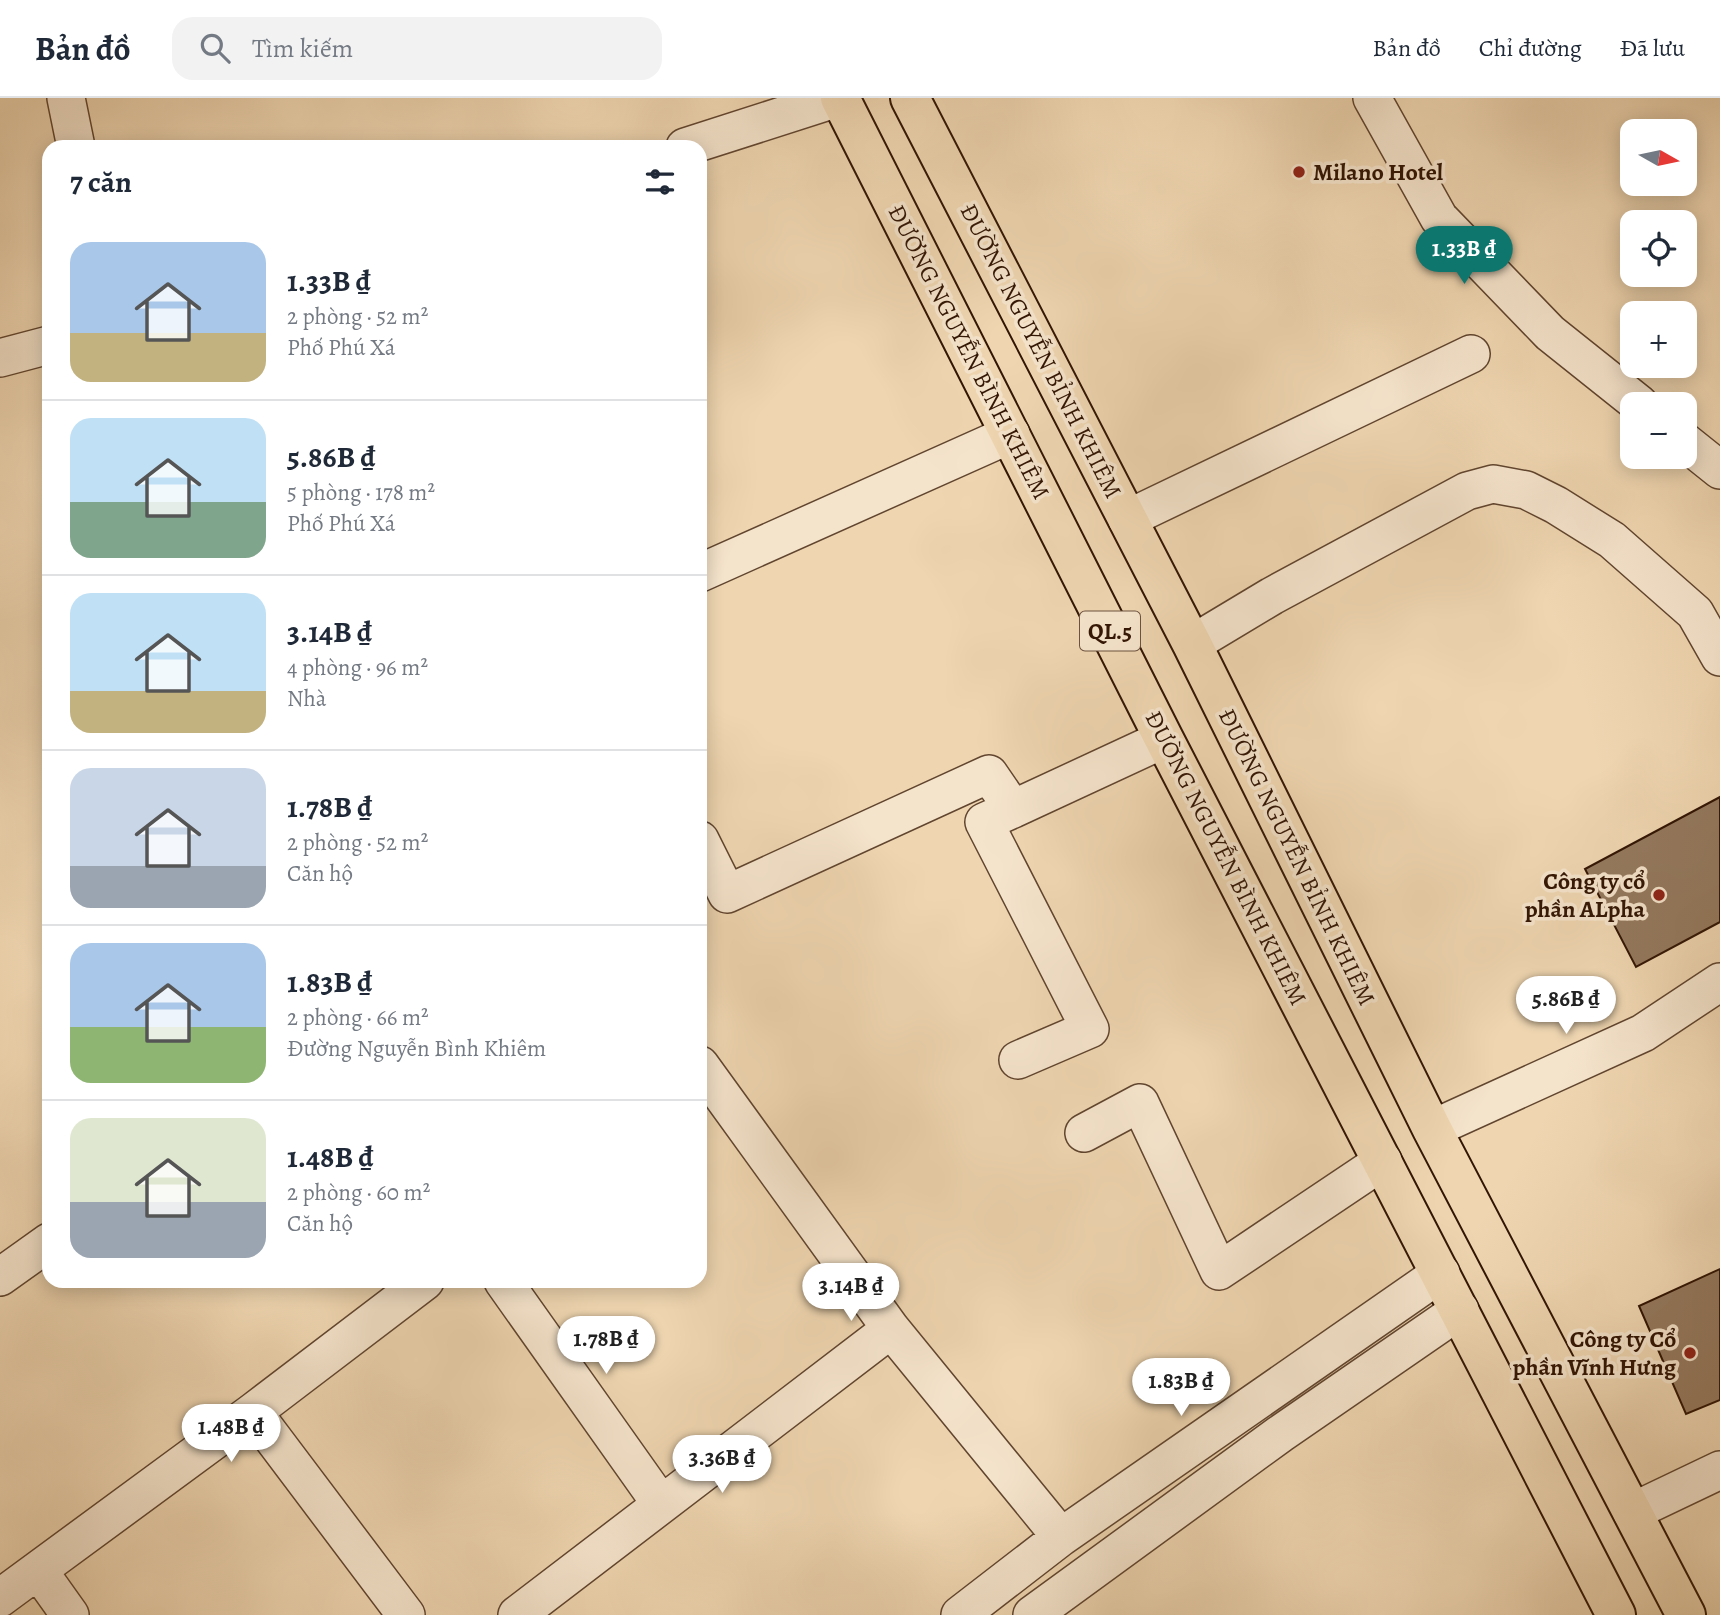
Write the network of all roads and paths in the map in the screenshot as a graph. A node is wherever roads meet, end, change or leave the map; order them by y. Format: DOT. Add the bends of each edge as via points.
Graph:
graph roads {
  1 [pos="66,98"];
  2 [pos="839,98"];
  3 [pos="910,98"];
  4 [pos="1372,98"];
  5 [pos="75,140"];
  6 [pos="707,140"];
  7 [pos="42,347"];
  8 [pos="1471,354"];
  9 [pos="0,358"];
  10 [pos="1624,392"];
  11 [pos="1011,434"];
  12 [pos="1697,452"];
  13 [pos="1720,470"];
  14 [pos="1127,519"];
  15 [pos="707,570"];
  16 [pos="1192,644"];
  17 [pos="1720,657"];
  18 [pos="1164,740"];
  19 [pos="1013,809"];
  20 [pos="707,854"];
  21 [pos="1720,982"];
  22 [pos="1018,1060"];
  23 [pos="707,1077"];
  24 [pos="1432,1129"];
  25 [pos="1084,1133"];
  26 [pos="1383,1161"];
  27 [pos="42,1247"];
  28 [pos="1441,1273"];
  29 [pos="0,1277"];
  30 [pos="416,1288"];
  31 [pos="508,1288"];
  32 [pos="1460,1310"];
  33 [pos="891,1329"];
  34 [pos="253,1412"];
  35 [pos="1720,1470"];
  36 [pos="662,1504"];
  37 [pos="1632,1512"];
  38 [pos="1061,1537"];
  39 [pos="38,1570"];
  40 [pos="0,1598"];
  41 [pos="70,1615"];
  42 [pos="406,1615"];
  43 [pos="517,1615"];
  44 [pos="960,1615"];
  45 [pos="1032,1615"];
  46 [pos="1616,1615"];
  47 [pos="1686,1615"];
  1 -- 5 [label="street"];
  2 -- 6 [label="street"];
  2 -- 11 [label="highway, ĐƯỜNG NGUYỄN BÌNH KHIÊM / QL.5"];
  3 -- 14 [label="highway, ĐƯỜNG NGUYỄN BỈNH KHIÊM / QL.5"];
  4 -- 10 [label="street" via="1439,218 1550,333"];
  7 -- 9 [label="street"];
  8 -- 14 [label="street"];
  11 -- 15 [label="street"];
  11 -- 18 [label="highway, ĐƯỜNG NGUYỄN BÌNH KHIÊM / QL.5"];
  12 -- 13 [label="street"];
  14 -- 16 [label="highway, ĐƯỜNG NGUYỄN BỈNH KHIÊM / QL.5"];
  16 -- 17 [label="street" via="1467,491 1493,484 1526,490 1612,540 1695,613"];
  16 -- 24 [label="highway, ĐƯỜNG NGUYỄN BỈNH KHIÊM / QL.5"];
  18 -- 19 [label="street"];
  18 -- 26 [label="highway, ĐƯỜNG NGUYỄN BÌNH KHIÊM / QL.5"];
  19 -- 20 [label="street" via="989,774 727,894"];
  19 -- 22 [label="street" via="984,822 1090,1029"];
  21 -- 24 [label="street" via="1643,1033"];
  23 -- 33 [label="street"];
  24 -- 26 [label="highway"];
  24 -- 37 [label="highway, ĐƯỜNG NGUYỄN BỈNH KHIÊM / QL.5"];
  25 -- 26 [label="street" via="1140,1102 1219,1271"];
  26 -- 28 [label="highway, ĐƯỜNG NGUYỄN BÌNH KHIÊM / QL.5"];
  27 -- 29 [label="street"];
  28 -- 32 [label="highway, ĐƯỜNG NGUYỄN BÌNH KHIÊM / QL.5"];
  28 -- 38 [label="street"];
  30 -- 34 [label="street"];
  31 -- 36 [label="street"];
  32 -- 45 [label="street"];
  32 -- 46 [label="highway, ĐƯỜNG NGUYỄN BÌNH KHIÊM / QL.5"];
  33 -- 36 [label="street"];
  33 -- 38 [label="street"];
  34 -- 39 [label="street"];
  34 -- 42 [label="street"];
  35 -- 37 [label="street"];
  36 -- 43 [label="street"];
  37 -- 47 [label="highway, ĐƯỜNG NGUYỄN BỈNH KHIÊM / QL.5"];
  38 -- 44 [label="street"];
  39 -- 40 [label="street"];
  39 -- 41 [label="street"];
}
